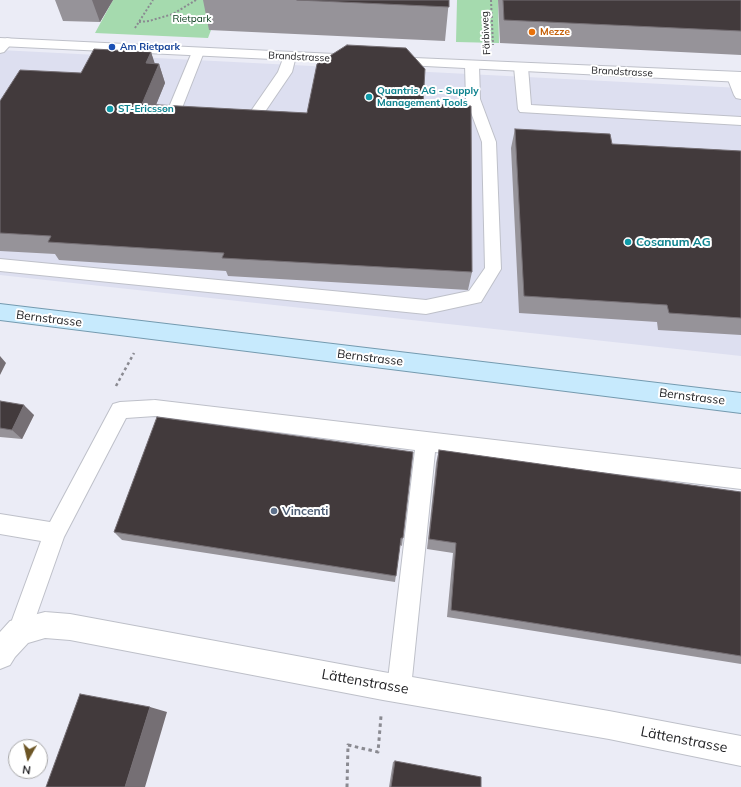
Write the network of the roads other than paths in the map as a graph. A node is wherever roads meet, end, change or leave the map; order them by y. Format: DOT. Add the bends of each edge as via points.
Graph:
graph roads {
  1 [pos="2,44"];
  2 [pos="198,52"];
  3 [pos="290,56"];
  4 [pos="472,65"];
  5 [pos="521,67"];
  6 [pos="737,77"];
  7 [pos="741,95"];
  8 [pos="204,113"];
  9 [pos="226,114"];
  10 [pos="741,121"];
  11 [pos="0,265"];
  12 [pos="0,312"];
  13 [pos="741,403"];
  14 [pos="426,442"];
  15 [pos="741,479"];
  16 [pos="0,524"];
  17 [pos="55,533"];
  18 [pos="20,631"];
  19 [pos="0,655"];
  20 [pos="391,687"];
  21 [pos="741,751"];
  1 -- 2 [label="street, Brandstrasse"];
  2 -- 3 [label="street, Brandstrasse"];
  2 -- 8 [label="lane" via="174,112"];
  3 -- 4 [label="street, Brandstrasse"];
  3 -- 9 [label="lane" via="285,72 255,116"];
  4 -- 5 [label="street, Brandstrasse"];
  4 -- 11 [label="lane" via="473,99 489,142 493,269 475,297 426,307"];
  5 -- 6 [label="street, Brandstrasse"];
  5 -- 10 [label="lane" via="525,109"];
  6 -- 7 [label="lane"];
  12 -- 13 [label="main road, Bernstrasse"];
  14 -- 15 [label="lane"];
  14 -- 17 [label="lane" via="155,408 120,410"];
  14 -- 20 [label="lane"];
  16 -- 17 [label="lane"];
  17 -- 18 [label="lane"];
  18 -- 19 [label="street"];
  18 -- 20 [label="street, Lättenstrasse" via="46,625 70,627"];
  20 -- 21 [label="street, Lättenstrasse"];
}
